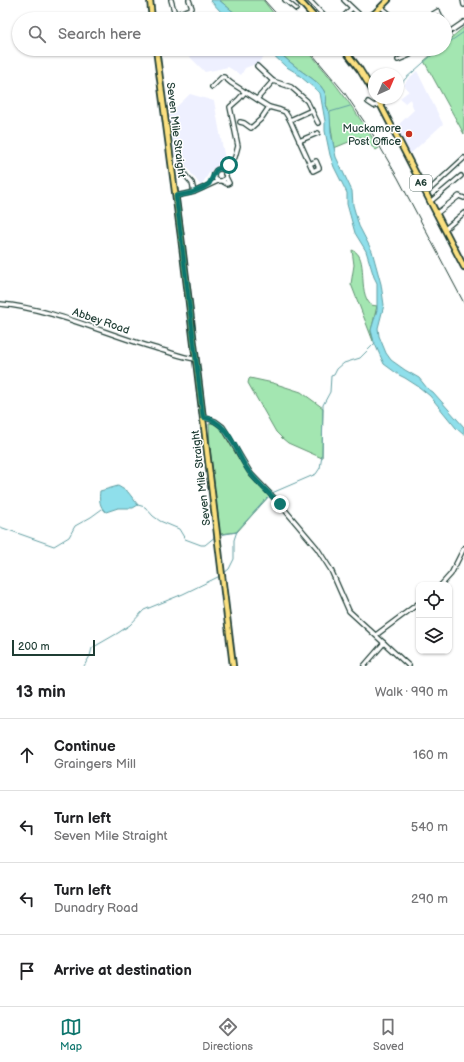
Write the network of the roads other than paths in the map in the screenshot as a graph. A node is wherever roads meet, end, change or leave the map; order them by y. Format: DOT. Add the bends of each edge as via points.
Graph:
graph roads {
  1 [pos="150,0"];
  2 [pos="171,0"];
  3 [pos="189,0"];
  4 [pos="285,0"];
  5 [pos="299,0"];
  6 [pos="309,0"];
  7 [pos="344,0"];
  8 [pos="388,0"];
  9 [pos="462,0"];
  10 [pos="464,5"];
  11 [pos="294,6"];
  12 [pos="381,7"];
  13 [pos="352,8"];
  14 [pos="151,12"];
  15 [pos="174,12"];
  16 [pos="181,12"];
  17 [pos="310,12"];
  18 [pos="320,12"];
  19 [pos="348,12"];
  20 [pos="357,12"];
  21 [pos="374,12"];
  22 [pos="387,12"];
  23 [pos="464,22"];
  24 [pos="452,30"];
  25 [pos="157,56"];
  26 [pos="349,56"];
  27 [pos="407,56"];
  28 [pos="398,60"];
  29 [pos="257,66"];
  30 [pos="273,80"];
  31 [pos="368,83"];
  32 [pos="212,87"];
  33 [pos="245,92"];
  34 [pos="257,100"];
  35 [pos="371,104"];
  36 [pos="380,104"];
  37 [pos="269,107"];
  38 [pos="312,110"];
  39 [pos="290,120"];
  40 [pos="240,122"];
  41 [pos="318,123"];
  42 [pos="317,140"];
  43 [pos="300,142"];
  44 [pos="464,158"];
  45 [pos="181,163"];
  46 [pos="232,163"];
  47 [pos="310,164"];
  48 [pos="220,169"];
  49 [pos="214,175"];
  50 [pos="226,175"];
  51 [pos="461,176"];
  52 [pos="220,181"];
  53 [pos="209,184"];
  54 [pos="194,192"];
  55 [pos="426,192"];
  56 [pos="176,196"];
  57 [pos="464,198"];
  58 [pos="430,202"];
  59 [pos="464,212"];
  60 [pos="436,214"];
  61 [pos="444,229"];
  62 [pos="464,267"];
  63 [pos="0,304"];
  64 [pos="196,359"];
  65 [pos="203,417"];
  66 [pos="464,548"];
  67 [pos="444,582"];
  68 [pos="416,605"];
  69 [pos="376,635"];
  70 [pos="384,643"];
  71 [pos="233,666"];
  72 [pos="364,666"];
  73 [pos="409,666"];
  1 -- 14 [label="main road"];
  2 -- 15 [label="street"];
  3 -- 16 [label="street" via="191,9"];
  4 -- 11 [label="street"];
  5 -- 17 [label="main road"];
  6 -- 18 [label="street"];
  7 -- 13 [label="street"];
  8 -- 12 [label="main road"];
  9 -- 10 [label="street"];
  12 -- 21 [label="main road"];
  12 -- 22 [label="street"];
  13 -- 19 [label="street"];
  13 -- 20 [label="street"];
  23 -- 24 [label="street"];
  25 -- 56 [label="main road, Seven Mile Straight"];
  26 -- 31 [label="main road"];
  27 -- 28 [label="street"];
  29 -- 30 [label="street"];
  30 -- 34 [label="street"];
  30 -- 38 [label="street" via="292,88 308,102"];
  32 -- 33 [label="street" via="224,77"];
  33 -- 34 [label="street"];
  33 -- 46 [label="street" via="230,107 238,144"];
  34 -- 37 [label="street"];
  35 -- 36 [label="street"];
  36 -- 55 [label="main road, A6"];
  37 -- 39 [label="street" via="282,111"];
  37 -- 40 [label="street" via="251,128"];
  38 -- 39 [label="street"];
  38 -- 41 [label="street"];
  39 -- 43 [label="street"];
  42 -- 43 [label="street" via="317,134"];
  43 -- 47 [label="street"];
  44 -- 55 [label="street"];
  45 -- 54 [label="street"];
  46 -- 48 [label="street"];
  46 -- 50 [label="street"];
  48 -- 49 [label="street"];
  48 -- 50 [label="street"];
  49 -- 52 [label="street" via="215,179"];
  49 -- 53 [label="street"];
  50 -- 52 [label="street"];
  50 -- 52 [label="street" via="229,183"];
  51 -- 58 [label="street"];
  52 -- 53 [label="street"];
  53 -- 54 [label="street"];
  54 -- 56 [label="street"];
  55 -- 58 [label="main road, A6"];
  56 -- 64 [label="main road, Seven Mile Straight"];
  57 -- 60 [label="street" via="459,196"];
  58 -- 60 [label="main road, A6"];
  59 -- 61 [label="street"];
  60 -- 61 [label="main road, A6"];
  61 -- 62 [label="main road, A6"];
  63 -- 64 [label="street, Abbey Road" via="50,314 140,344"];
  64 -- 65 [label="main road, Seven Mile Straight"];
  65 -- 69 [label="street" via="215,421 225,430 248,469 324,559 349,611"];
  65 -- 71 [label="main road, Seven Mile Straight"];
  66 -- 67 [label="street" via="451,574"];
  68 -- 69 [label="street"];
  69 -- 70 [label="street"];
  70 -- 72 [label="street"];
  70 -- 73 [label="street"];
}
